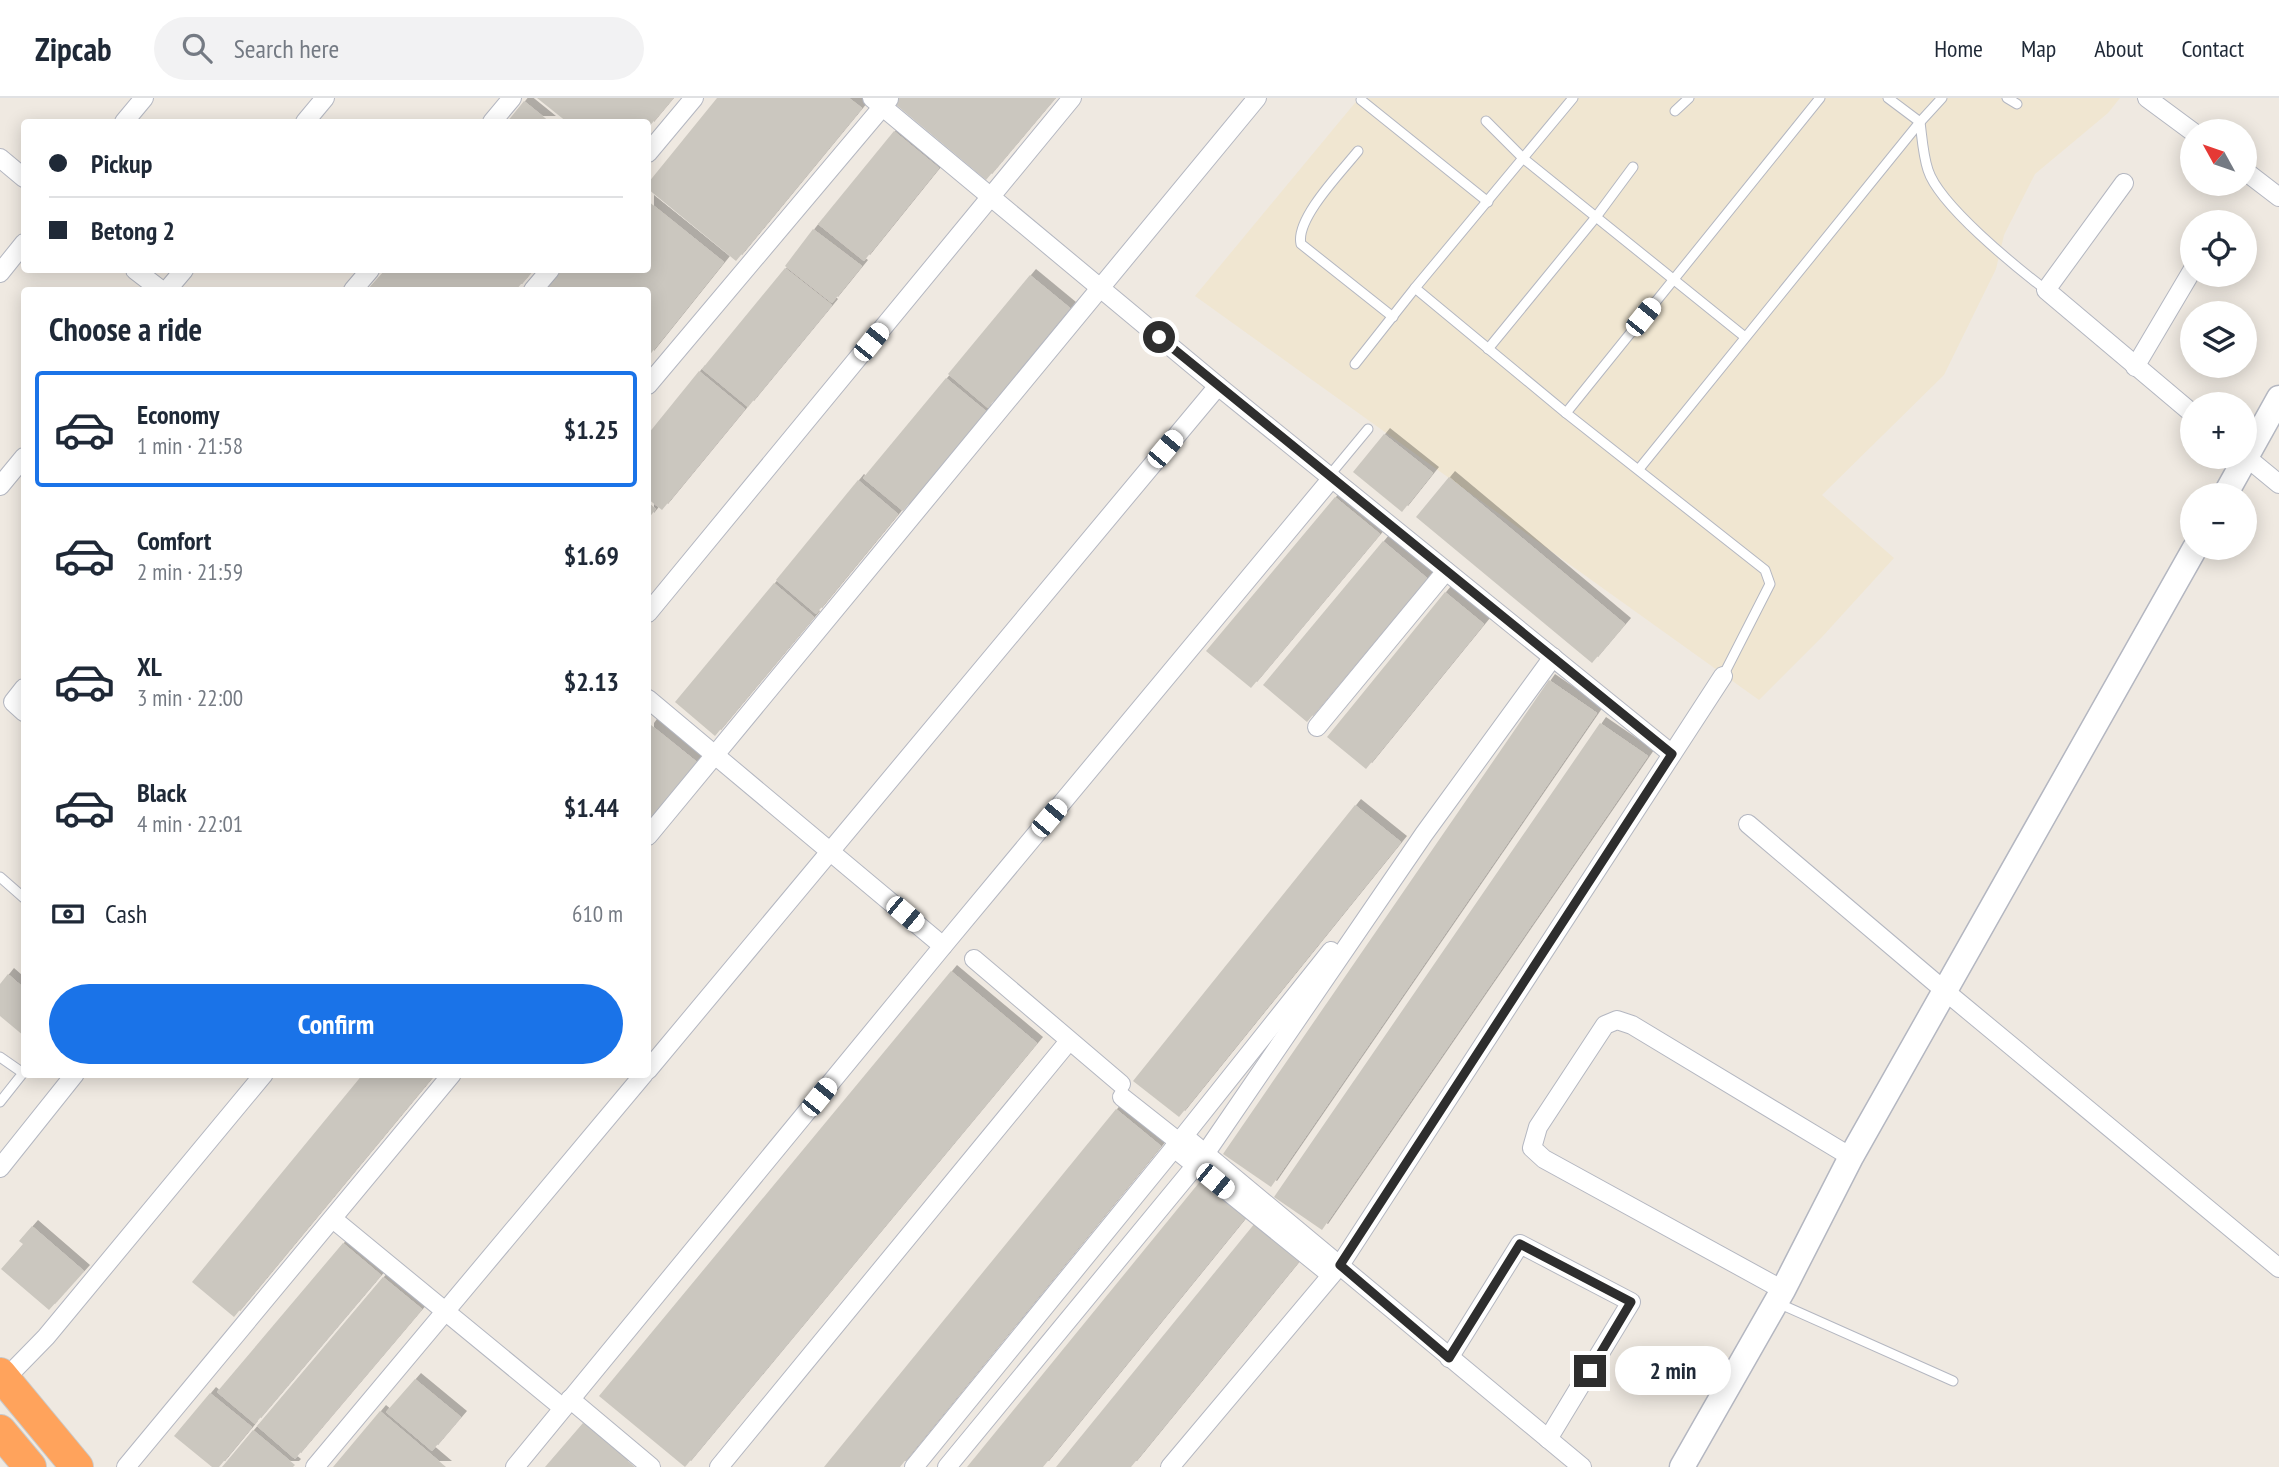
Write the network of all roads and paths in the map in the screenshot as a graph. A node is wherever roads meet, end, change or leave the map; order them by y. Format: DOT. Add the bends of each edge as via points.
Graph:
graph roads {
  1 [pos="144,98"];
  2 [pos="325,98"];
  3 [pos="512,98"];
  4 [pos="694,98"];
  5 [pos="1072,98"];
  6 [pos="1257,98"];
  7 [pos="1573,98"];
  8 [pos="1689,98"];
  9 [pos="1820,98"];
  10 [pos="1888,98"];
  11 [pos="1942,98"];
  12 [pos="2007,98"];
  13 [pos="2147,98"];
  14 [pos="1361,100"];
  15 [pos="882,101"];
  16 [pos="2017,104"];
  17 [pos="1675,111"];
  18 [pos="126,119"];
  19 [pos="308,119"];
  20 [pos="494,119"];
  21 [pos="1486,121"];
  22 [pos="1920,122"];
  23 [pos="2180,122"];
  24 [pos="651,149"];
  25 [pos="1358,151"];
  26 [pos="0,158"];
  27 [pos="1524,159"];
  28 [pos="1633,167"];
  29 [pos="21,176"];
  30 [pos="2258,181"];
  31 [pos="2124,183"];
  32 [pos="991,196"];
  33 [pos="2279,197"];
  34 [pos="1488,202"];
  35 [pos="1596,217"];
  36 [pos="21,247"];
  37 [pos="0,273"];
  38 [pos="139,273"];
  39 [pos="181,273"];
  40 [pos="367,273"];
  41 [pos="547,273"];
  42 [pos="1674,279"];
  43 [pos="157,287"];
  44 [pos="170,287"];
  45 [pos="356,287"];
  46 [pos="536,287"];
  47 [pos="2182,287"];
  48 [pos="1415,288"];
  49 [pos="1100,289"];
  50 [pos="2046,290"];
  51 [pos="1393,317"];
  52 [pos="1745,337"];
  53 [pos="1488,349"];
  54 [pos="1355,364"];
  55 [pos="2135,367"];
  56 [pos="651,381"];
  57 [pos="1218,386"];
  58 [pos="2279,398"];
  59 [pos="2180,403"];
  60 [pos="1566,413"];
  61 [pos="1368,429"];
  62 [pos="2257,437"];
  63 [pos="21,461"];
  64 [pos="2257,466"];
  65 [pos="1639,469"];
  66 [pos="1330,477"];
  67 [pos="2279,484"];
  68 [pos="0,486"];
  69 [pos="2189,560"];
  70 [pos="1446,571"];
  71 [pos="651,609"];
  72 [pos="1553,657"];
  73 [pos="1723,676"];
  74 [pos="21,692"];
  75 [pos="651,702"];
  76 [pos="21,709"];
  77 [pos="1317,727"];
  78 [pos="1672,754"];
  79 [pos="714,755"];
  80 [pos="1748,824"];
  81 [pos="651,832"];
  82 [pos="1424,834"];
  83 [pos="830,851"];
  84 [pos="0,877"];
  85 [pos="21,895"];
  86 [pos="943,946"];
  87 [pos="974,959"];
  88 [pos="1945,991"];
  89 [pos="1069,1041"];
  90 [pos="0,1057"];
  91 [pos="651,1066"];
  92 [pos="21,1072"];
  93 [pos="21,1076"];
  94 [pos="72,1078"];
  95 [pos="261,1078"];
  96 [pos="449,1078"];
  97 [pos="641,1078"];
  98 [pos="0,1102"];
  99 [pos="1179,1142"];
  100 [pos="1850,1157"];
  101 [pos="1200,1159"];
  102 [pos="0,1168"];
  103 [pos="333,1219"];
  104 [pos="2279,1268"];
  105 [pos="1335,1270"];
  106 [pos="1779,1296"];
  107 [pos="445,1312"];
  108 [pos="1449,1358"];
  109 [pos="2,1377"];
  110 [pos="1953,1381"];
  111 [pos="567,1403"];
  112 [pos="1548,1439"];
  113 [pos="3,1441"];
  114 [pos="128,1466"];
  115 [pos="30,1467"];
  116 [pos="77,1467"];
  117 [pos="315,1467"];
  118 [pos="515,1467"];
  119 [pos="651,1467"];
  120 [pos="719,1467"];
  121 [pos="914,1467"];
  122 [pos="947,1467"];
  123 [pos="1170,1467"];
  124 [pos="1582,1467"];
  125 [pos="1682,1467"];
  1 -- 18 [label="street"];
  2 -- 19 [label="street"];
  3 -- 20 [label="street"];
  4 -- 24 [label="street"];
  5 -- 32 [label="street"];
  6 -- 49 [label="street"];
  7 -- 27 [label="lane"];
  8 -- 17 [label="lane"];
  9 -- 42 [label="lane"];
  10 -- 22 [label="lane"];
  11 -- 22 [label="lane"];
  12 -- 16 [label="lane"];
  13 -- 23 [label="street"];
  14 -- 34 [label="lane"];
  15 -- 32 [label="street"];
  15 -- 56 [label="street"];
  21 -- 27 [label="lane"];
  22 -- 50 [label="lane" via="1928,172 1944,198 2008,261"];
  22 -- 52 [label="lane"];
  25 -- 51 [label="lane" via="1304,220 1299,238"];
  26 -- 29 [label="street"];
  27 -- 34 [label="lane"];
  27 -- 35 [label="lane"];
  28 -- 35 [label="lane"];
  30 -- 33 [label="street"];
  31 -- 50 [label="street"];
  32 -- 49 [label="street"];
  32 -- 71 [label="street"];
  34 -- 48 [label="lane"];
  35 -- 42 [label="lane"];
  35 -- 53 [label="lane"];
  36 -- 37 [label="street"];
  38 -- 43 [label="street"];
  39 -- 44 [label="street"];
  40 -- 45 [label="street"];
  41 -- 46 [label="street"];
  42 -- 52 [label="lane"];
  42 -- 60 [label="lane"];
  47 -- 55 [label="street"];
  48 -- 51 [label="lane"];
  48 -- 53 [label="lane"];
  49 -- 57 [label="street"];
  49 -- 79 [label="street"];
  50 -- 55 [label="street"];
  51 -- 54 [label="lane"];
  52 -- 65 [label="lane"];
  53 -- 60 [label="lane"];
  55 -- 59 [label="street"];
  57 -- 66 [label="street"];
  57 -- 83 [label="street"];
  58 -- 62 [label="street"];
  60 -- 65 [label="lane"];
  61 -- 66 [label="lane"];
  63 -- 68 [label="street"];
  64 -- 67 [label="street"];
  65 -- 73 [label="lane" via="1765,570 1770,584"];
  66 -- 70 [label="street"];
  66 -- 86 [label="street"];
  69 -- 88 [label="street"];
  70 -- 72 [label="street"];
  70 -- 77 [label="street"];
  72 -- 78 [label="street"];
  72 -- 82 [label="street"];
  73 -- 78 [label="street"];
  74 -- 76 [label="street" via="13,702"];
  75 -- 79 [label="street"];
  78 -- 105 [label="street"];
  79 -- 81 [label="street"];
  79 -- 83 [label="street"];
  80 -- 88 [label="street"];
  82 -- 99 [label="street"];
  82 -- 101 [label="street"];
  83 -- 86 [label="street"];
  83 -- 91 [label="street"];
  84 -- 85 [label="lane"];
  86 -- 111 [label="street"];
  87 -- 89 [label="street"];
  88 -- 100 [label="street"];
  88 -- 104 [label="street"];
  89 -- 99 [label="street"];
  89 -- 120 [label="street"];
  90 -- 92 [label="lane"];
  93 -- 98 [label="lane"];
  94 -- 102 [label="street"];
  95 -- 109 [label="street" via="46,1337"];
  96 -- 103 [label="street"];
  97 -- 107 [label="street"];
  99 -- 101 [label="street"];
  99 -- 121 [label="street"];
  100 -- 106 [label="street"];
  100 -- 106 [label="street" via="1617,1020 1605,1025 1538,1127 1532,1148 1544,1159"];
  101 -- 105 [label="street"];
  101 -- 122 [label="street"];
  103 -- 107 [label="street"];
  103 -- 114 [label="street"];
  105 -- 108 [label="street"];
  105 -- 123 [label="street"];
  106 -- 110 [label="lane"];
  106 -- 125 [label="street"];
  107 -- 111 [label="street"];
  107 -- 117 [label="street"];
  108 -- 112 [label="street"];
  108 -- 112 [label="street" via="1520,1244 1631,1302"];
  109 -- 116 [label="highway"];
  111 -- 118 [label="street"];
  111 -- 119 [label="street"];
  112 -- 124 [label="street"];
  113 -- 115 [label="highway"];
}
